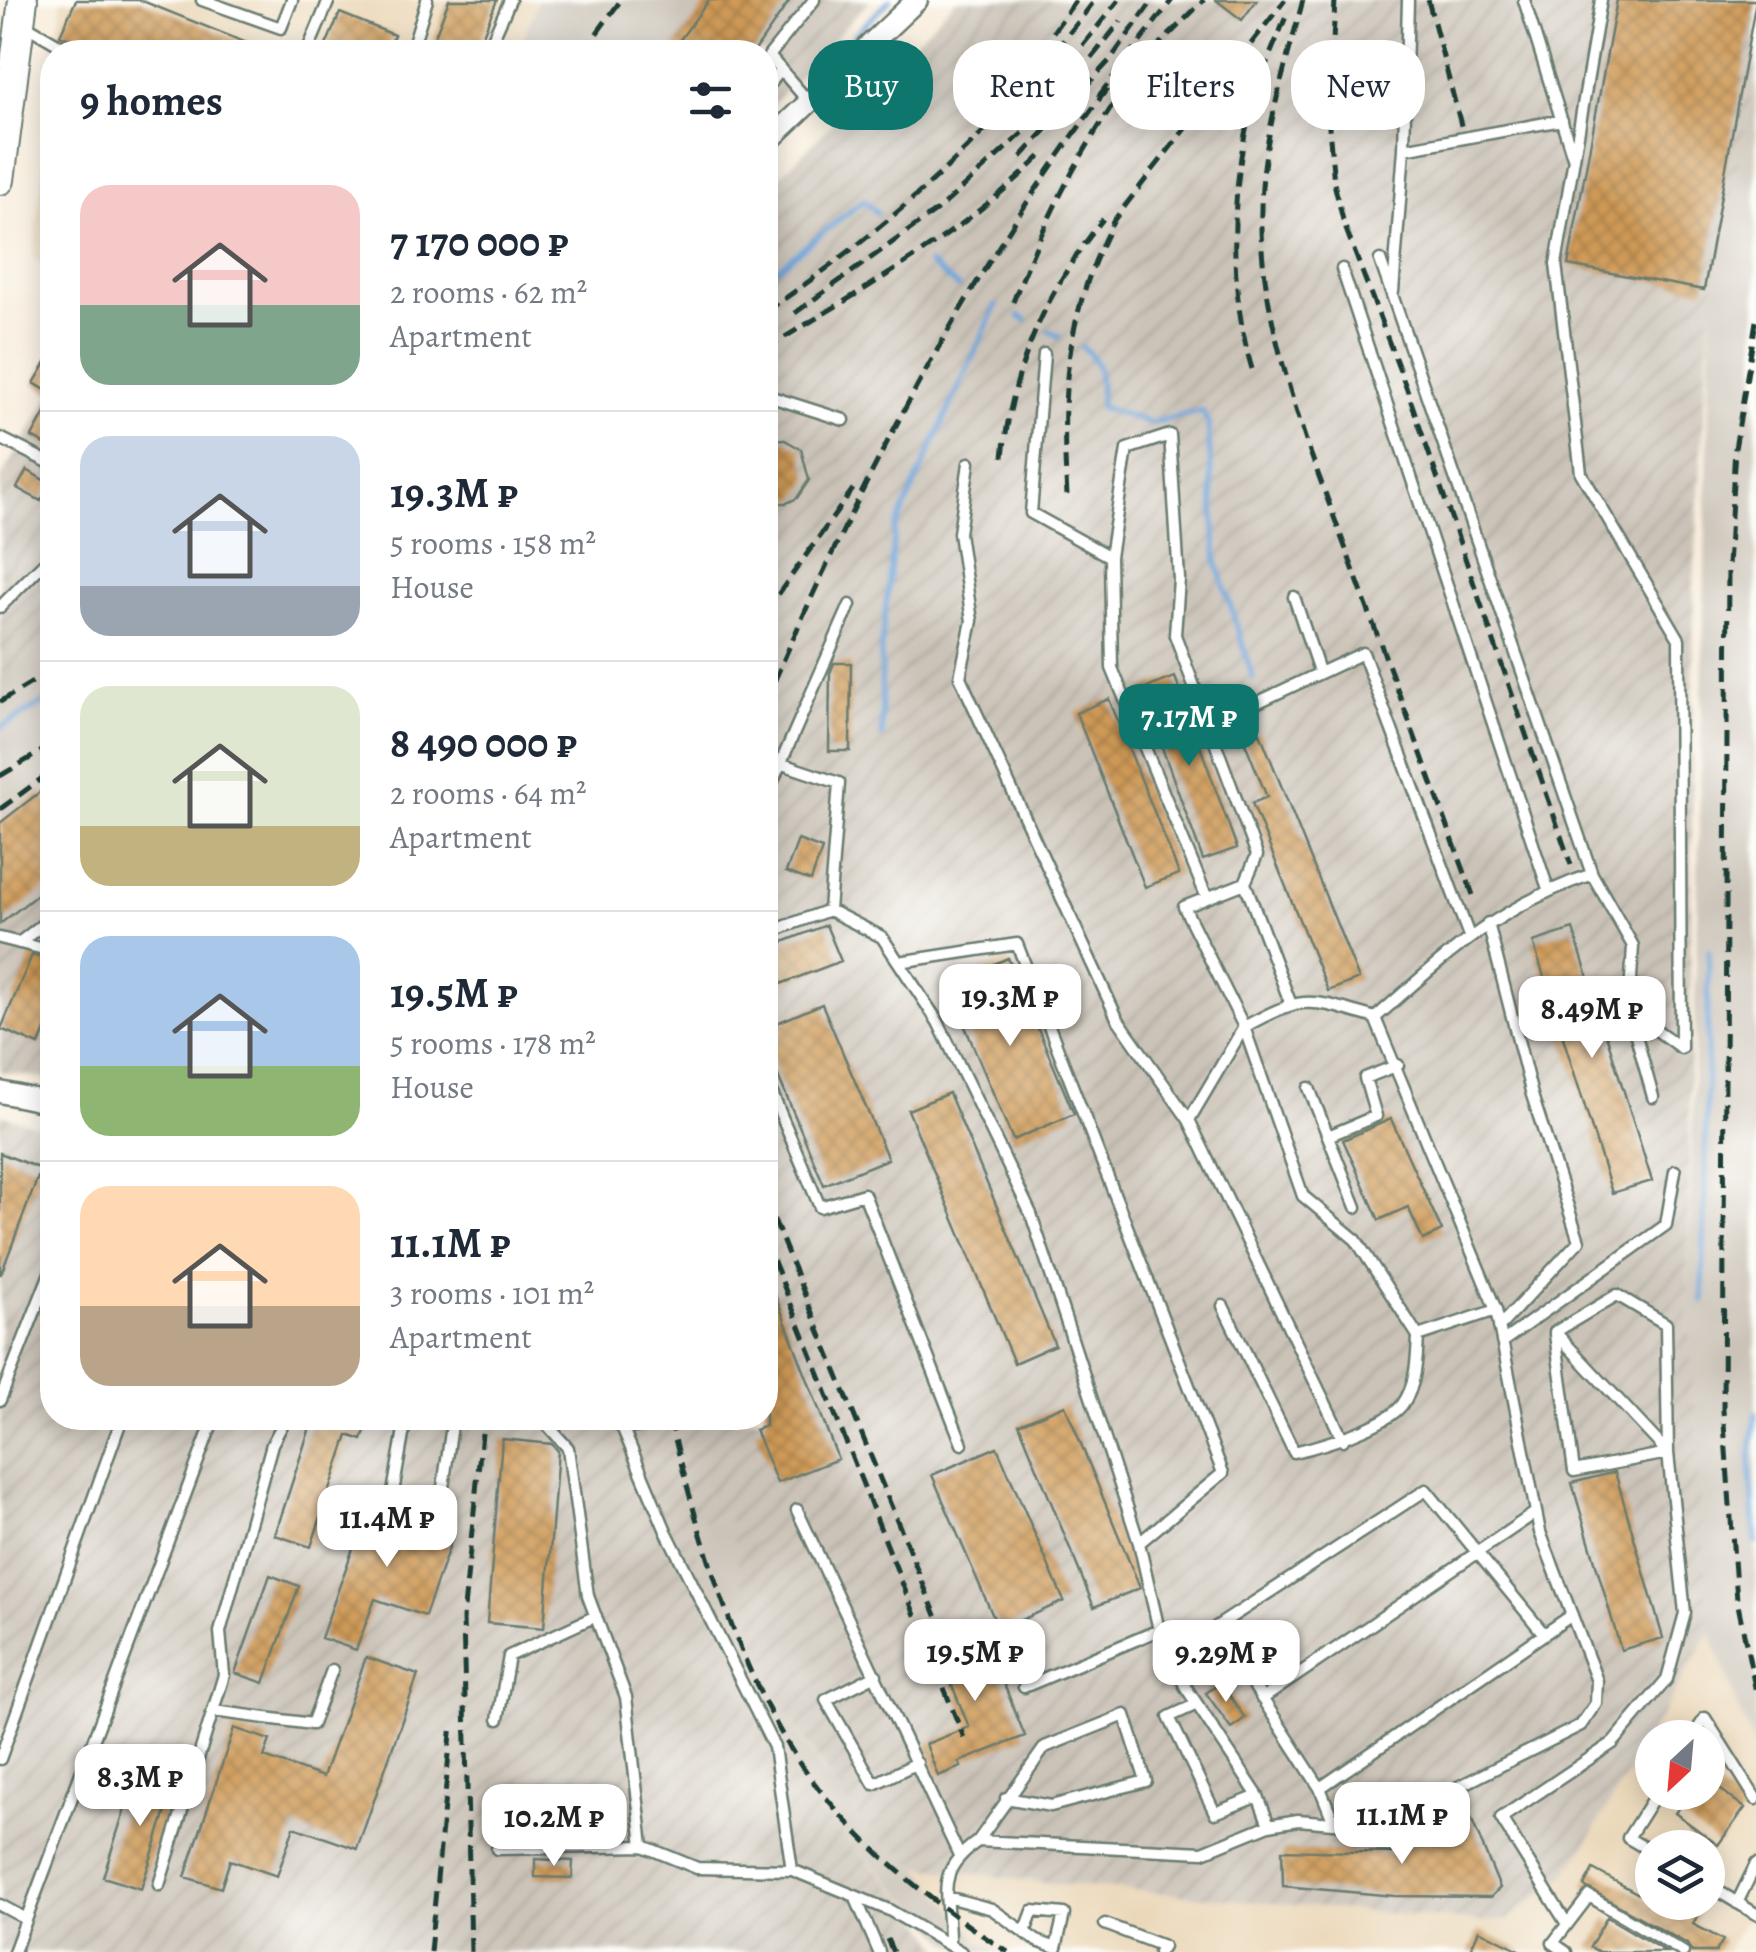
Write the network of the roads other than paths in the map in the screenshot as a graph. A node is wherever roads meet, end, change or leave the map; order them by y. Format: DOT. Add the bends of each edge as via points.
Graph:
graph roads {
  1 [pos="202,0"];
  2 [pos="292,0"];
  3 [pos="328,0"];
  4 [pos="427,0"];
  5 [pos="510,0"];
  6 [pos="814,0"];
  7 [pos="917,0"];
  8 [pos="1408,0"];
  9 [pos="1524,0"];
  10 [pos="1602,0"];
  11 [pos="22,11"];
  12 [pos="56,40"];
  13 [pos="312,40"];
  14 [pos="415,40"];
  15 [pos="492,40"];
  16 [pos="875,40"];
  17 [pos="778,46"];
  18 [pos="778,66"];
  19 [pos="781,70"];
  20 [pos="778,74"];
  21 [pos="808,101"];
  22 [pos="808,103"];
  23 [pos="1562,120"];
  24 [pos="778,132"];
  25 [pos="1404,150"];
  26 [pos="1574,160"];
  27 [pos="0,180"];
  28 [pos="1380,260"];
  29 [pos="1342,270"];
  30 [pos="1392,296"];
  31 [pos="1044,354"];
  32 [pos="778,399"];
  33 [pos="844,420"];
  34 [pos="0,438"];
  35 [pos="40,458"];
  36 [pos="969,463"];
  37 [pos="1110,556"];
  38 [pos="40,566"];
  39 [pos="1294,597"];
  40 [pos="850,604"];
  41 [pos="0,607"];
  42 [pos="1319,670"];
  43 [pos="1209,725"];
  44 [pos="782,764"];
  45 [pos="778,772"];
  46 [pos="1592,874"];
  47 [pos="1245,883"];
  48 [pos="1548,890"];
  49 [pos="1208,898"];
  50 [pos="829,910"];
  51 [pos="1488,923"];
  52 [pos="40,926"];
  53 [pos="778,929"];
  54 [pos="1469,936"];
  55 [pos="0,938"];
  56 [pos="19,943"];
  57 [pos="40,948"];
  58 [pos="899,962"];
  59 [pos="1290,1002"];
  60 [pos="1630,1010"];
  61 [pos="1375,1018"];
  62 [pos="1244,1027"];
  63 [pos="1398,1066"];
  64 [pos="1310,1088"];
  65 [pos="0,1092"];
  66 [pos="1653,1097"];
  67 [pos="40,1100"];
  68 [pos="778,1108"];
  69 [pos="1189,1120"];
  70 [pos="1328,1136"];
  71 [pos="1675,1171"];
  72 [pos="1356,1207"];
  73 [pos="40,1295"];
  74 [pos="1224,1306"];
  75 [pos="1496,1310"];
  76 [pos="1499,1327"];
  77 [pos="1554,1332"];
  78 [pos="1418,1336"];
  79 [pos="1502,1342"];
  80 [pos="5,1374"];
  81 [pos="0,1400"];
  82 [pos="118,1430"];
  83 [pos="210,1430"];
  84 [pos="280,1430"];
  85 [pos="404,1430"];
  86 [pos="451,1430"];
  87 [pos="552,1430"];
  88 [pos="623,1430"];
  89 [pos="1342,1440"];
  90 [pos="962,1444"];
  91 [pos="1668,1452"];
  92 [pos="392,1498"];
  93 [pos="797,1510"];
  94 [pos="1535,1513"];
  95 [pos="439,1515"];
  96 [pos="1139,1543"];
  97 [pos="1477,1552"];
  98 [pos="1572,1615"];
  99 [pos="596,1616"];
  100 [pos="1160,1630"];
  101 [pos="1544,1634"];
  102 [pos="332,1670"];
  103 [pos="876,1674"];
  104 [pos="1024,1688"];
  105 [pos="1262,1699"];
  106 [pos="1197,1704"];
  107 [pos="213,1711"];
  108 [pos="498,1719"];
  109 [pos="1725,1750"];
  110 [pos="0,1759"];
  111 [pos="917,1763"];
  112 [pos="1320,1788"];
  113 [pos="1258,1796"];
  114 [pos="1006,1798"];
  115 [pos="1756,1799"];
  116 [pos="1646,1810"];
  117 [pos="1333,1820"];
  118 [pos="1269,1825"];
  119 [pos="978,1841"];
  120 [pos="1635,1842"];
  121 [pos="643,1846"];
  122 [pos="497,1850"];
  123 [pos="959,1855"];
  124 [pos="1756,1864"];
  125 [pos="792,1870"];
  126 [pos="159,1885"];
  127 [pos="1725,1895"];
  128 [pos="947,1897"];
  129 [pos="857,1900"];
  130 [pos="1737,1902"];
  131 [pos="0,1904"];
  132 [pos="1756,1914"];
  133 [pos="26,1920"];
  134 [pos="1106,1924"];
  135 [pos="1568,1924"];
  136 [pos="1025,1932"];
  137 [pos="949,1942"];
  138 [pos="14,1952"];
  139 [pos="879,1952"];
  140 [pos="961,1952"];
  141 [pos="1160,1952"];
  142 [pos="1566,1952"];
  143 [pos="1683,1952"];
  1 -- 2 [label="lane" via="281,28"];
  3 -- 13 [label="lane"];
  4 -- 14 [label="lane"];
  5 -- 15 [label="lane"];
  6 -- 17 [label="lane"];
  7 -- 16 [label="street"];
  8 -- 25 [label="lane"];
  9 -- 23 [label="lane"];
  10 -- 26 [label="lane"];
  11 -- 12 [label="lane"];
  11 -- 27 [label="main road"];
  18 -- 19 [label="lane"];
  19 -- 20 [label="lane"];
  19 -- 21 [label="lane"];
  22 -- 24 [label="street"];
  23 -- 25 [label="lane"];
  23 -- 26 [label="lane"];
  25 -- 30 [label="lane"];
  26 -- 60 [label="lane" via="1556,264 1580,472 1679,639 1681,1048"];
  28 -- 30 [label="lane"];
  29 -- 48 [label="lane"];
  30 -- 46 [label="lane"];
  31 -- 37 [label="lane" via="1031,513"];
  32 -- 33 [label="lane"];
  34 -- 35 [label="lane"];
  36 -- 69 [label="lane" via="959,533 972,621 960,677 1117,1018"];
  37 -- 43 [label="lane" via="1127,449 1170,435 1176,636"];
  37 -- 49 [label="lane" via="1112,668"];
  38 -- 41 [label="lane"];
  39 -- 42 [label="lane"];
  40 -- 44 [label="lane"];
  42 -- 43 [label="lane"];
  42 -- 54 [label="lane" via="1363,653"];
  43 -- 47 [label="lane" via="1257,854"];
  44 -- 45 [label="lane"];
  44 -- 50 [label="lane" via="838,783"];
  46 -- 48 [label="lane"];
  46 -- 60 [label="lane" via="1633,946"];
  47 -- 49 [label="lane"];
  47 -- 59 [label="lane"];
  48 -- 51 [label="lane"];
  49 -- 62 [label="lane" via="1184,907"];
  50 -- 53 [label="lane"];
  50 -- 58 [label="lane" via="882,938"];
  51 -- 54 [label="lane"];
  51 -- 76 [label="lane" via="1522,1060 1579,1241"];
  52 -- 56 [label="lane"];
  54 -- 61 [label="lane"];
  55 -- 56 [label="lane"];
  56 -- 57 [label="lane"];
  58 -- 96 [label="lane" via="938,1022 1031,1214"];
  58 -- 96 [label="lane" via="1017,944 1223,1473"];
  59 -- 61 [label="lane" via="1314,1000"];
  59 -- 62 [label="lane"];
  60 -- 66 [label="lane"];
  61 -- 63 [label="lane"];
  62 -- 69 [label="lane"];
  62 -- 78 [label="lane" via="1302,1196 1356,1240"];
  63 -- 70 [label="lane" via="1365,1078 1376,1116"];
  63 -- 75 [label="lane"];
  64 -- 70 [label="lane"];
  65 -- 67 [label="street"];
  68 -- 90 [label="lane" via="820,1208 864,1194"];
  69 -- 89 [label="lane"];
  70 -- 72 [label="lane"];
  71 -- 79 [label="lane" via="1666,1226"];
  73 -- 80 [label="lane"];
  74 -- 89 [label="lane" via="1294,1452"];
  75 -- 76 [label="lane"];
  75 -- 78 [label="lane"];
  76 -- 79 [label="lane"];
  77 -- 91 [label="lane"];
  77 -- 91 [label="lane" via="1574,1471"];
  77 -- 91 [label="lane" via="1617,1295 1666,1324"];
  78 -- 89 [label="lane" via="1416,1371 1401,1407"];
  79 -- 94 [label="lane"];
  80 -- 81 [label="lane"];
  82 -- 110 [label="lane"];
  83 -- 133 [label="lane"];
  84 -- 107 [label="lane" via="220,1632 224,1675"];
  85 -- 92 [label="lane"];
  86 -- 95 [label="lane"];
  87 -- 99 [label="lane" via="568,1448"];
  88 -- 125 [label="lane" via="666,1532 774,1747"];
  91 -- 135 [label="lane" via="1685,1613 1667,1679 1613,1743 1501,1818"];
  93 -- 103 [label="lane"];
  94 -- 97 [label="lane"];
  94 -- 98 [label="lane"];
  96 -- 100 [label="lane"];
  97 -- 101 [label="lane"];
  97 -- 105 [label="lane"];
  97 -- 105 [label="lane" via="1426,1490 1216,1627"];
  98 -- 101 [label="lane"];
  98 -- 117 [label="lane" via="1597,1682 1596,1702 1581,1725 1394,1822 1379,1827"];
  99 -- 108 [label="lane" via="509,1656"];
  99 -- 121 [label="lane" via="626,1697"];
  100 -- 104 [label="lane"];
  100 -- 106 [label="lane"];
  101 -- 112 [label="lane"];
  102 -- 107 [label="lane" via="312,1724"];
  103 -- 111 [label="lane"];
  103 -- 111 [label="lane" via="826,1700 874,1784"];
  105 -- 112 [label="lane"];
  106 -- 113 [label="lane"];
  106 -- 113 [label="lane" via="1169,1717 1215,1813"];
  107 -- 126 [label="lane"];
  109 -- 115 [label="lane"];
  111 -- 123 [label="lane"];
  112 -- 117 [label="lane"];
  113 -- 118 [label="lane"];
  114 -- 114 [label="lane" via="1044,1747 1124,1716 1146,1781 1051,1806"];
  114 -- 119 [label="lane"];
  116 -- 120 [label="lane" via="1628,1838"];
  117 -- 118 [label="lane"];
  118 -- 119 [label="lane" via="1203,1852"];
  119 -- 123 [label="lane"];
  121 -- 122 [label="lane"];
  121 -- 125 [label="lane" via="696,1868"];
  123 -- 128 [label="lane" via="944,1878"];
  124 -- 130 [label="lane"];
  125 -- 129 [label="lane"];
  127 -- 130 [label="lane"];
  128 -- 136 [label="lane" via="992,1909"];
  128 -- 137 [label="lane"];
  129 -- 137 [label="lane"];
  129 -- 139 [label="lane"];
  130 -- 132 [label="lane"];
  131 -- 133 [label="lane"];
  133 -- 138 [label="lane"];
  134 -- 141 [label="lane" via="1162,1946"];
  135 -- 142 [label="lane" via="1553,1943"];
  135 -- 143 [label="lane" via="1589,1896"];
  137 -- 140 [label="lane"];
}
